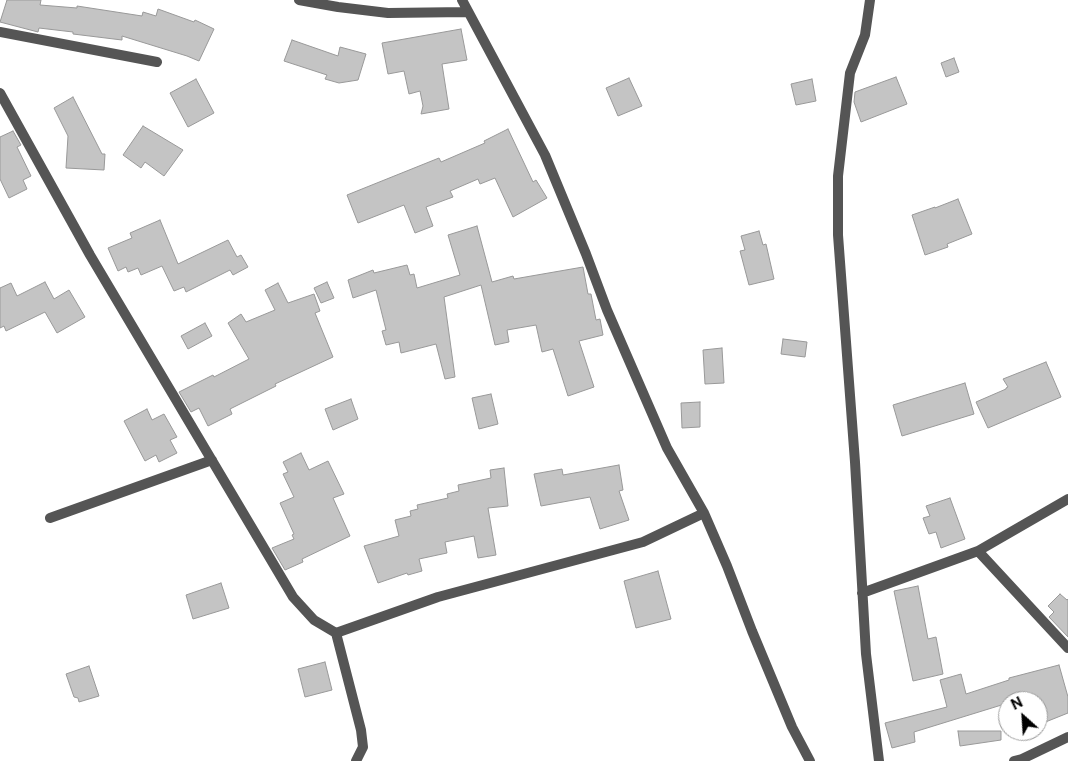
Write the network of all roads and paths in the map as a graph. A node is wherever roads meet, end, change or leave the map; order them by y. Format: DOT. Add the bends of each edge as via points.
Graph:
graph roads {
  1 [pos="299,0"];
  2 [pos="462,0"];
  3 [pos="870,0"];
  4 [pos="467,12"];
  5 [pos="0,32"];
  6 [pos="157,62"];
  7 [pos="0,93"];
  8 [pos="212,460"];
  9 [pos="1068,499"];
  10 [pos="704,513"];
  11 [pos="50,518"];
  12 [pos="978,551"];
  13 [pos="862,593"];
  14 [pos="336,634"];
  15 [pos="1068,648"];
  16 [pos="1068,737"];
  17 [pos="356,761"];
  18 [pos="810,761"];
  19 [pos="880,761"];
  20 [pos="1014,761"];
  1 -- 4 [label="street" via="388,14"];
  2 -- 4 [label="street"];
  3 -- 13 [label="street" via="865,35 850,73 838,176 838,235"];
  4 -- 10 [label="street" via="545,155 666,448"];
  5 -- 6 [label="street"];
  7 -- 8 [label="street" via="90,255"];
  8 -- 11 [label="street"];
  8 -- 14 [label="street" via="294,597 314,620"];
  9 -- 12 [label="street"];
  10 -- 14 [label="street" via="643,542 438,597"];
  10 -- 18 [label="street" via="792,727"];
  12 -- 13 [label="street"];
  12 -- 15 [label="street"];
  13 -- 19 [label="street" via="866,654"];
  14 -- 17 [label="street" via="361,730 363,747"];
  16 -- 20 [label="street"];
}
